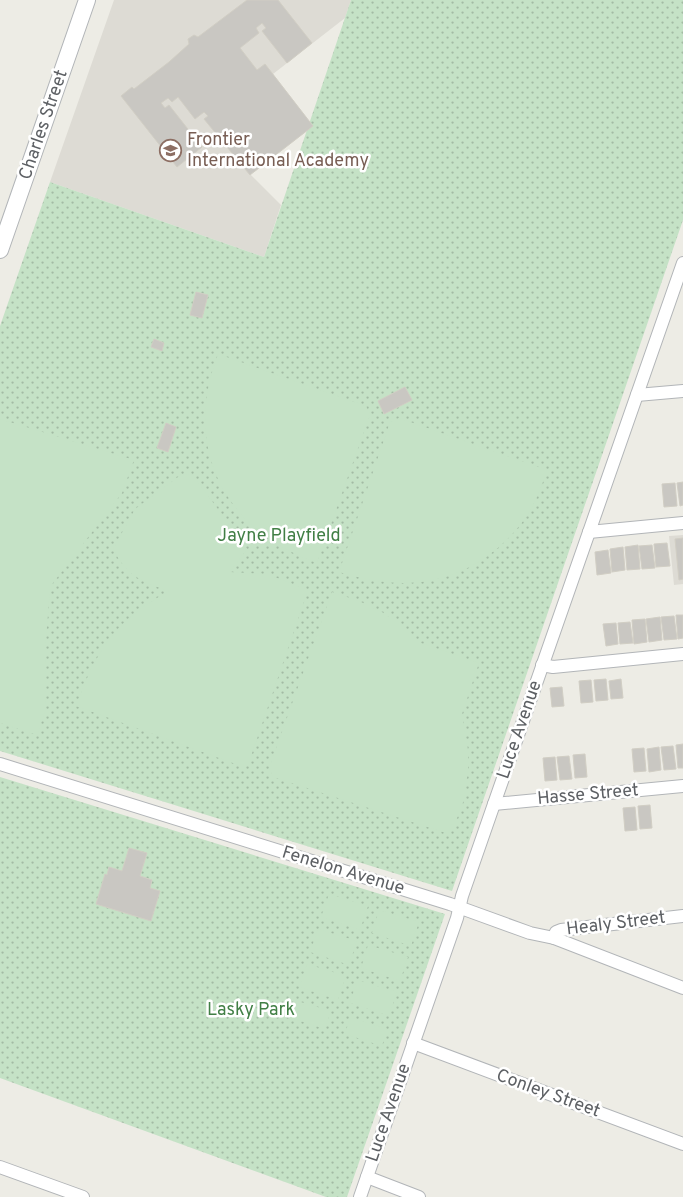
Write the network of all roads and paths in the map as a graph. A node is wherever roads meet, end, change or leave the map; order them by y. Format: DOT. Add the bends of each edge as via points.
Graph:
graph roads {
  1 [pos="87,0"];
  2 [pos="0,250"];
  3 [pos="683,263"];
  4 [pos="683,391"];
  5 [pos="636,395"];
  6 [pos="683,523"];
  7 [pos="589,532"];
  8 [pos="683,654"];
  9 [pos="542,665"];
  10 [pos="0,764"];
  11 [pos="683,786"];
  12 [pos="494,804"];
  13 [pos="459,907"];
  14 [pos="683,916"];
  15 [pos="554,938"];
  16 [pos="683,988"];
  17 [pos="413,1043"];
  18 [pos="683,1144"];
  19 [pos="0,1167"];
  20 [pos="367,1177"];
  21 [pos="83,1197"];
  22 [pos="360,1197"];
  23 [pos="419,1197"];
  1 -- 2 [label="street, Charles Street"];
  3 -- 5 [label="street, Luce Avenue"];
  4 -- 5 [label="street"];
  5 -- 7 [label="street, Luce Avenue"];
  6 -- 7 [label="street"];
  7 -- 9 [label="street, Luce Avenue"];
  8 -- 9 [label="street" via="553,667"];
  9 -- 12 [label="street, Luce Avenue"];
  10 -- 13 [label="street, Fenelon Avenue"];
  11 -- 12 [label="street, Hasse Street"];
  12 -- 13 [label="street, Luce Avenue"];
  13 -- 15 [label="street, Fenelon Avenue" via="530,933"];
  13 -- 17 [label="street, Luce Avenue"];
  14 -- 15 [label="street, Healy Street" via="564,929 558,931"];
  15 -- 16 [label="street, Fenelon Avenue"];
  17 -- 18 [label="street, Conley Street"];
  17 -- 20 [label="street, Luce Avenue"];
  19 -- 21 [label="street"];
  20 -- 22 [label="street, Luce Avenue"];
  20 -- 23 [label="street"];
}
